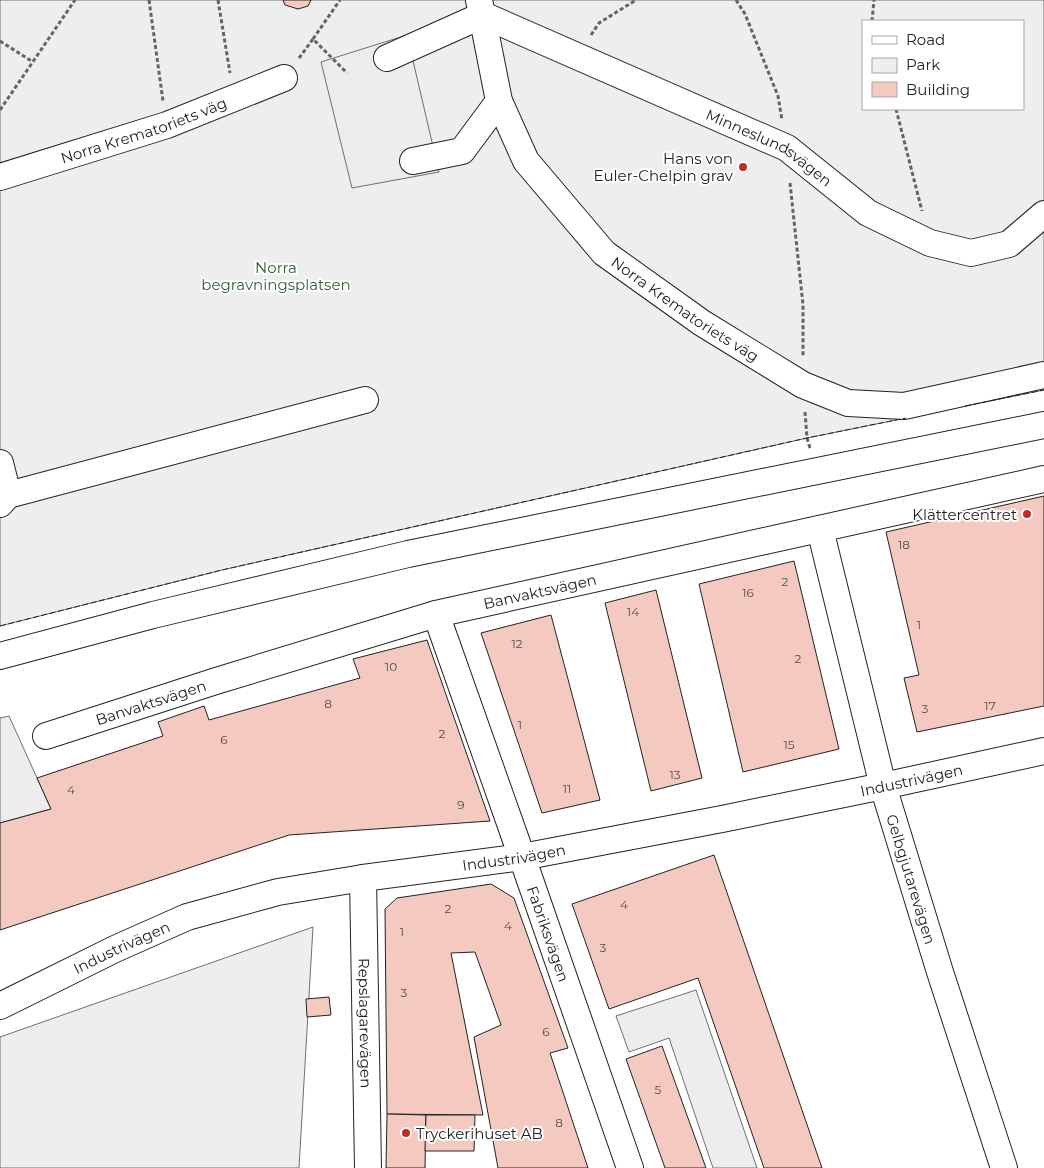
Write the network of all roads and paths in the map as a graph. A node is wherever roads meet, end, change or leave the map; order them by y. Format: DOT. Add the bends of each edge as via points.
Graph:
graph roads {
  1 [pos="76,0"];
  2 [pos="149,0"];
  3 [pos="218,0"];
  4 [pos="340,0"];
  5 [pos="636,0"];
  6 [pos="736,0"];
  7 [pos="874,0"];
  8 [pos="481,8"];
  9 [pos="872,20"];
  10 [pos="312,39"];
  11 [pos="0,41"];
  12 [pos="577,56"];
  13 [pos="387,58"];
  14 [pos="33,62"];
  15 [pos="347,73"];
  16 [pos="284,78"];
  17 [pos="234,98"];
  18 [pos="499,101"];
  19 [pos="0,110"];
  20 [pos="896,110"];
  21 [pos="167,125"];
  22 [pos="787,148"];
  23 [pos="413,161"];
  24 [pos="0,176"];
  25 [pos="1044,214"];
  26 [pos="930,243"];
  27 [pos="1044,375"];
  28 [pos="803,385"];
  29 [pos="365,400"];
  30 [pos="1044,425"];
  31 [pos="810,448"];
  32 [pos="0,463"];
  33 [pos="1044,479"];
  34 [pos="4,500"];
  35 [pos="820,529"];
  36 [pos="436,614"];
  37 [pos="0,656"];
  38 [pos="46,736"];
  39 [pos="1044,751"];
  40 [pos="884,786"];
  41 [pos="522,857"];
  42 [pos="363,878"];
  43 [pos="0,1006"];
  44 [pos="368,1168"];
  45 [pos="630,1168"];
  46 [pos="1004,1168"];
  1 -- 14 [label="path"];
  2 -- 21 [label="path"];
  3 -- 17 [label="path"];
  4 -- 10 [label="path"];
  5 -- 12 [label="path" via="599,23"];
  6 -- 22 [label="path" via="745,14 778,96"];
  7 -- 9 [label="path"];
  8 -- 12 [label="street, Minneslundsvägen"];
  8 -- 13 [label="street"];
  8 -- 18 [label="street, Norra Krematoriets väg"];
  10 -- 15 [label="path"];
  10 -- 16 [label="path"];
  11 -- 14 [label="path"];
  12 -- 22 [label="street, Minneslundsvägen"];
  14 -- 19 [label="path"];
  16 -- 17 [label="street, Norra Krematoriets väg"];
  17 -- 21 [label="street, Norra Krematoriets väg"];
  18 -- 23 [label="street" via="462,151"];
  18 -- 28 [label="street, Norra Krematoriets väg" via="526,162 604,253 702,323"];
  20 -- 26 [label="path"];
  21 -- 24 [label="street, Norra Krematoriets väg"];
  22 -- 26 [label="street, Minneslundsvägen" via="868,213"];
  22 -- 28 [label="path" via="803,305"];
  25 -- 26 [label="street, Minneslundsvägen" via="1009,244 971,253"];
  27 -- 28 [label="street, Norra Krematoriets väg" via="904,406 848,403"];
  28 -- 31 [label="path"];
  29 -- 34 [label="street"];
  30 -- 37 [label="street" via="408,554 153,615"];
  32 -- 34 [label="street"];
  33 -- 35 [label="street, Banvaktsvägen"];
  35 -- 36 [label="street, Banvaktsvägen"];
  35 -- 40 [label="street, Gelbgjutarevägen"];
  36 -- 38 [label="street, Banvaktsvägen"];
  36 -- 41 [label="street, Fabriksvägen"];
  39 -- 40 [label="street, Industrivägen"];
  40 -- 41 [label="street, Industrivägen"];
  40 -- 46 [label="street, Gelbgjutarevägen"];
  41 -- 42 [label="street, Industrivägen"];
  41 -- 45 [label="street, Fabriksvägen"];
  42 -- 43 [label="street, Industrivägen" via="278,892 186,916"];
  42 -- 44 [label="street, Repslagarevägen"];
}
